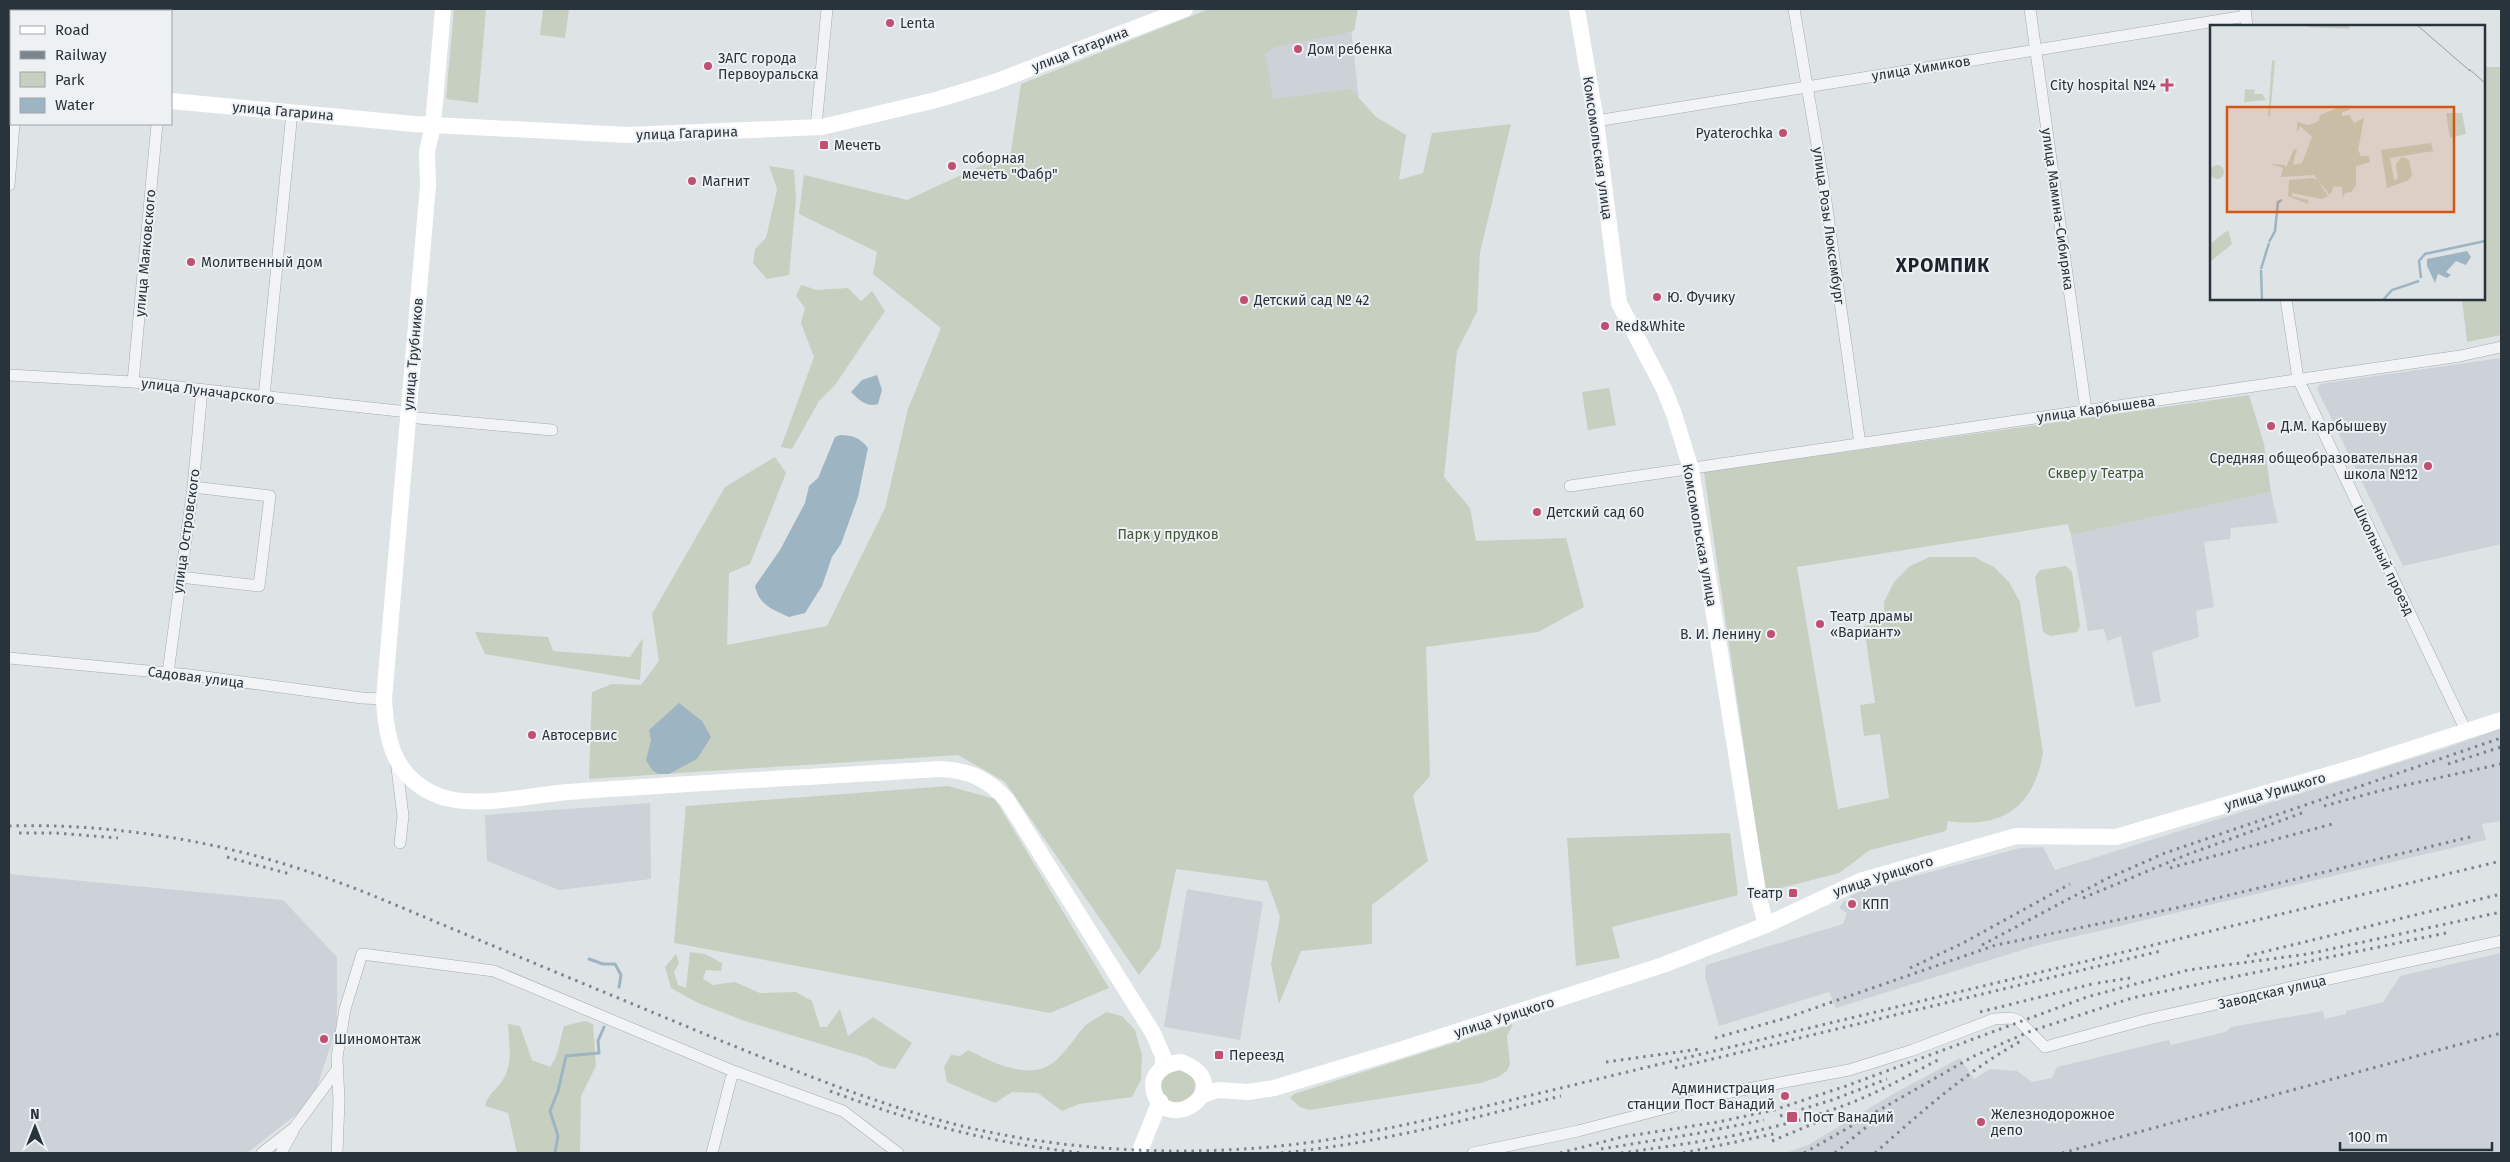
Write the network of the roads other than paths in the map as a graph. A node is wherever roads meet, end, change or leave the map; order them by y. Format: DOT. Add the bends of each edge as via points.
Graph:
graph roads {
  1 [pos="444,9"];
  2 [pos="827,9"];
  3 [pos="1184,9"];
  4 [pos="1577,9"];
  5 [pos="1794,9"];
  6 [pos="2030,9"];
  7 [pos="2246,17"];
  8 [pos="2036,49"];
  9 [pos="1808,87"];
  10 [pos="172,101"];
  11 [pos="292,112"];
  12 [pos="1596,121"];
  13 [pos="14,125"];
  14 [pos="157,125"];
  15 [pos="433,125"];
  16 [pos="816,127"];
  17 [pos="9,185"];
  18 [pos="2286,300"];
  19 [pos="2501,348"];
  20 [pos="9,375"];
  21 [pos="2298,379"];
  22 [pos="133,382"];
  23 [pos="202,390"];
  24 [pos="264,398"];
  25 [pos="2086,410"];
  26 [pos="407,414"];
  27 [pos="552,430"];
  28 [pos="1860,444"];
  29 [pos="1691,469"];
  30 [pos="1570,486"];
  31 [pos="193,487"];
  32 [pos="180,577"];
  33 [pos="9,658"];
  34 [pos="168,673"];
  35 [pos="384,699"];
  36 [pos="2501,720"];
  37 [pos="2467,733"];
  38 [pos="396,760"];
  39 [pos="400,843"];
  40 [pos="1766,925"];
  41 [pos="2501,941"];
  42 [pos="1166,1062"];
  43 [pos="336,1071"];
  44 [pos="734,1071"];
  45 [pos="1208,1089"];
  46 [pos="1161,1107"];
  47 [pos="295,1127"];
  48 [pos="262,1153"];
  49 [pos="282,1153"];
  50 [pos="337,1153"];
  51 [pos="712,1153"];
  52 [pos="898,1153"];
  53 [pos="1139,1153"];
  54 [pos="1474,1153"];
  1 -- 15 [label="street, улица Трубников"];
  2 -- 16 [label="street"];
  3 -- 16 [label="street, улица Гагарина" via="995,82 936,100"];
  4 -- 12 [label="street, Комсомольская улица"];
  5 -- 9 [label="street, улица Розы Люксембург"];
  6 -- 8 [label="street, улица Мамина-Сибиряка"];
  7 -- 8 [label="street, улица Химиков"];
  8 -- 9 [label="street, улица Химиков"];
  8 -- 25 [label="street, улица Мамина-Сибиряка"];
  9 -- 12 [label="street, улица Химиков"];
  9 -- 28 [label="street, улица Розы Люксембург"];
  10 -- 11 [label="street, улица Гагарина"];
  11 -- 15 [label="street, улица Гагарина"];
  11 -- 24 [label="street"];
  12 -- 29 [label="street, Комсомольская улица" via="1619,303 1664,389"];
  13 -- 17 [label="street"];
  14 -- 22 [label="street, улица Маяковского"];
  15 -- 16 [label="street, улица Гагарина" via="627,135"];
  15 -- 26 [label="street, улица Трубников" via="427,152 428,185"];
  18 -- 21 [label="street, Школьный проезд"];
  19 -- 21 [label="street, улица Карбышева"];
  20 -- 22 [label="street, улица Луначарского"];
  21 -- 25 [label="street, улица Карбышева"];
  21 -- 37 [label="street, Школьный проезд"];
  22 -- 23 [label="street, улица Луначарского"];
  23 -- 24 [label="street, улица Луначарского"];
  23 -- 31 [label="street, улица Островского"];
  24 -- 26 [label="street, улица Луначарского"];
  25 -- 28 [label="street, улица Карбышева"];
  26 -- 27 [label="street, улица Луначарского"];
  26 -- 35 [label="street, улица Трубников"];
  28 -- 29 [label="street, улица Карбышева"];
  29 -- 30 [label="street, улица Карбышева"];
  29 -- 40 [label="street, Комсомольская улица" via="1759,898"];
  31 -- 32 [label="street, улица Островского"];
  31 -- 32 [label="street" via="270,496 259,586"];
  32 -- 34 [label="street, улица Островского"];
  33 -- 34 [label="street, Садовая улица"];
  34 -- 35 [label="street, Садовая улица"];
  35 -- 38 [label="street, улица Трубников" via="389,740"];
  36 -- 37 [label="street, улица Урицкого"];
  37 -- 40 [label="street, улица Урицкого" via="2116,838 2016,836 1860,881"];
  38 -- 39 [label="street" via="403,816"];
  38 -- 42 [label="street" via="408,777 430,793 466,801 939,769 971,773 988,782 1007,800 1140,1011"];
  40 -- 45 [label="street, улица Урицкого" via="1692,956 1367,1061 1274,1088 1248,1092"];
  41 -- 54 [label="street, Заводская улица" via="2148,1019 2045,1047 2019,1021 2000,1018 1849,1070 1745,1089"];
  42 -- 45 [label="street" via="1191,1066"];
  42 -- 46 [label="street" via="1154,1085"];
  43 -- 44 [label="street" via="345,1009 362,954 494,970"];
  43 -- 47 [label="street"];
  43 -- 50 [label="street" via="339,1101"];
  44 -- 51 [label="street"];
  44 -- 52 [label="street" via="843,1111"];
  45 -- 46 [label="street" via="1198,1102 1184,1110"];
  46 -- 53 [label="street"];
  47 -- 48 [label="street"];
  47 -- 49 [label="street"];
}
